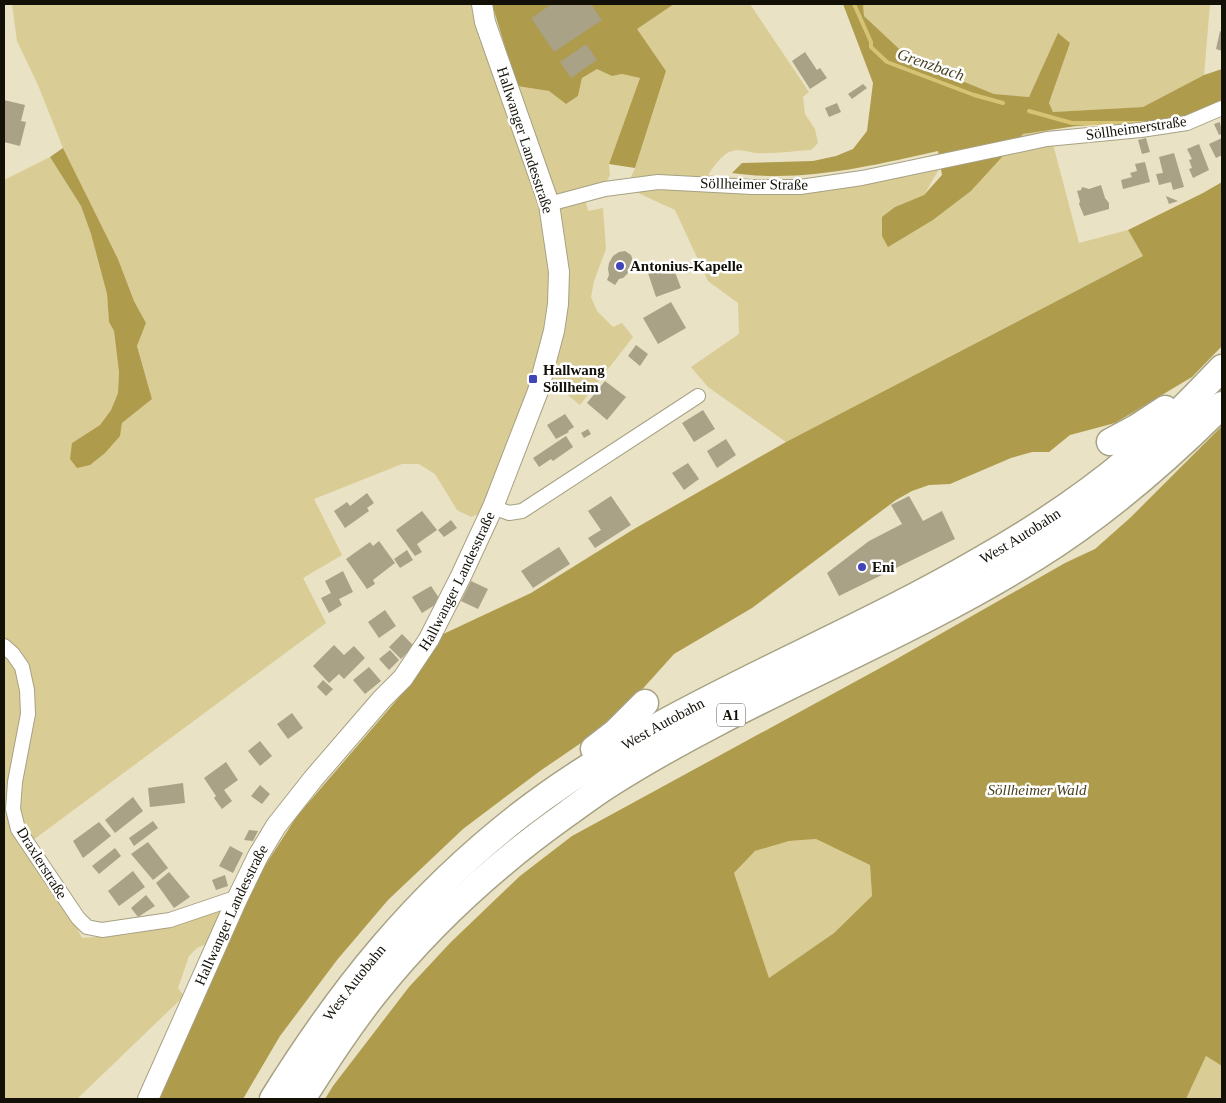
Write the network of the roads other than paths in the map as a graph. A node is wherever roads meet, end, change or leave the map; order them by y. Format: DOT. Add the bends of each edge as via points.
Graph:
graph roads {
  1 [pos="482,4"];
  2 [pos="1222,108"];
  3 [pos="1047,139"];
  4 [pos="549,204"];
  5 [pos="1219,371"];
  6 [pos="698,396"];
  7 [pos="1222,405"];
  8 [pos="1110,442"];
  9 [pos="493,507"];
  10 [pos="4,646"];
  11 [pos="645,703"];
  12 [pos="574,777"];
  13 [pos="238,897"];
  14 [pos="148,1099"];
  15 [pos="273,1099"];
  16 [pos="302,1099"];
  1 -- 4 [label="street, Hallwanger Landesstraße" via="485,22"];
  2 -- 3 [label="street, Söllheimerstraße" via="1187,123"];
  3 -- 4 [label="street, Söllheimer Straße" via="862,178 800,187 658,182 605,189"];
  4 -- 9 [label="street, Hallwanger Landesstraße" via="559,272 554,331 538,390"];
  5 -- 8 [label="highway" via="1191,386 1152,418"];
  5 -- 12 [label="highway, West Autobahn / A1" via="1128,459 1041,524 950,578 668,720"];
  6 -- 9 [label="street" via="522,511 509,513"];
  7 -- 16 [label="highway, West Autobahn / A1" via="1126,494 1036,558 669,749 609,784 549,826 493,871 419,941 352,1023"];
  9 -- 13 [label="street, Hallwanger Landesstraße" via="418,657 290,806 263,848"];
  10 -- 13 [label="street, Draxlerstraße" via="22,667 27,690 28,714 13,809 18,829 78,918 87,927 102,930 170,920"];
  11 -- 12 [label="highway" via="610,737 584,756"];
  12 -- 15 [label="highway, West Autobahn / A1" via="520,815 443,881 407,918 324,1020"];
  13 -- 14 [label="street, Hallwanger Landesstraße"];
}
